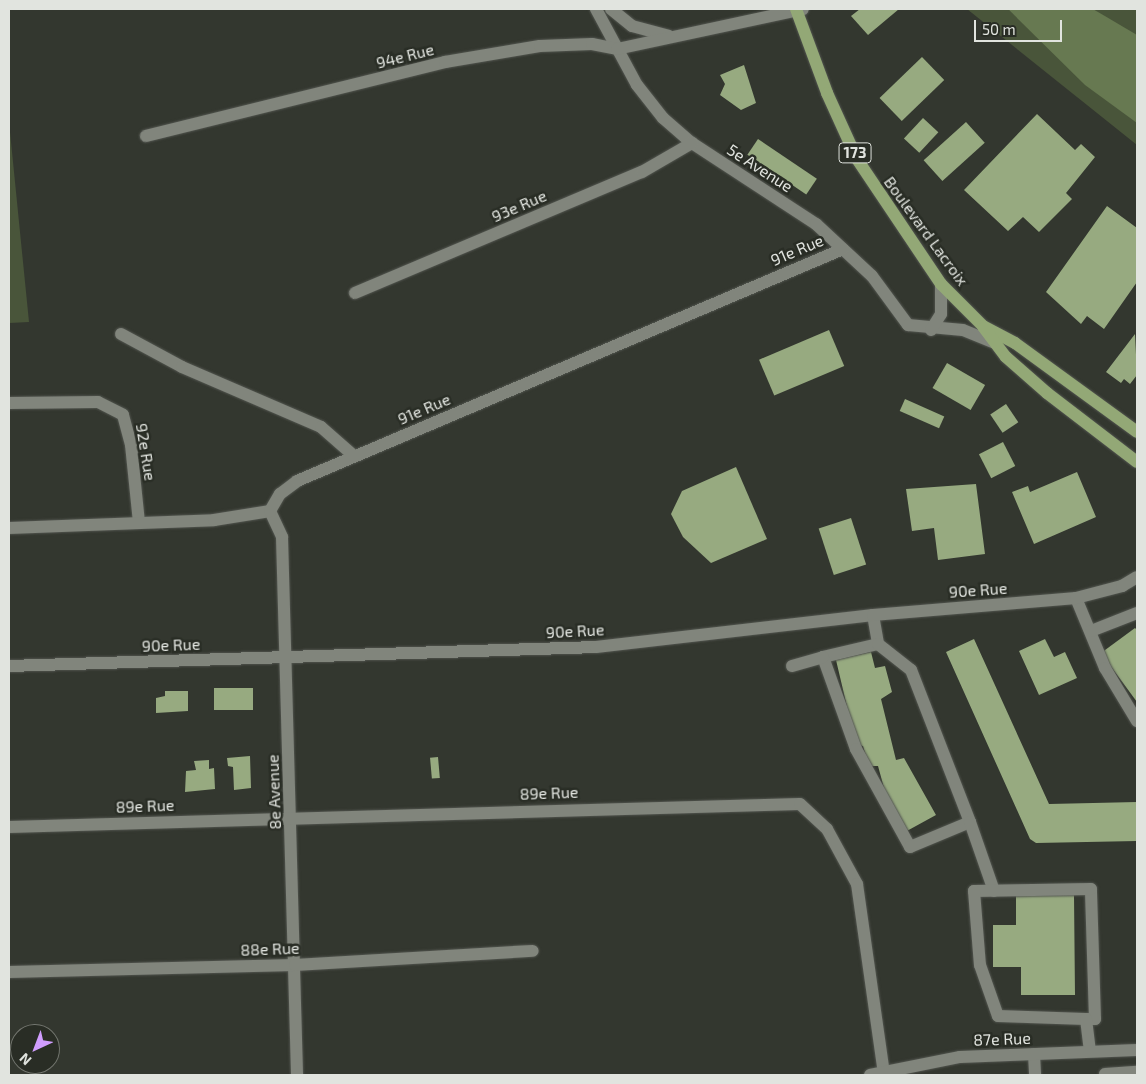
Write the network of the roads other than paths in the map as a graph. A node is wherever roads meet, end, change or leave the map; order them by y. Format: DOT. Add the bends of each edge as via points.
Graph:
graph roads {
  1 [pos="596,9"];
  2 [pos="612,9"];
  3 [pos="799,9"];
  4 [pos="676,37"];
  5 [pos="617,49"];
  6 [pos="146,136"];
  7 [pos="692,143"];
  8 [pos="843,248"];
  9 [pos="941,284"];
  10 [pos="356,293"];
  11 [pos="983,326"];
  12 [pos="930,330"];
  13 [pos="121,334"];
  14 [pos="995,343"];
  15 [pos="9,402"];
  16 [pos="1137,432"];
  17 [pos="354,456"];
  18 [pos="1137,462"];
  19 [pos="270,511"];
  20 [pos="138,523"];
  21 [pos="9,528"];
  22 [pos="1137,577"];
  23 [pos="1076,598"];
  24 [pos="1137,613"];
  25 [pos="873,614"];
  26 [pos="1091,631"];
  27 [pos="878,644"];
  28 [pos="823,657"];
  29 [pos="285,658"];
  30 [pos="9,666"];
  31 [pos="792,666"];
  32 [pos="1137,721"];
  33 [pos="292,818"];
  34 [pos="970,822"];
  35 [pos="9,827"];
  36 [pos="994,891"];
  37 [pos="532,951"];
  38 [pos="295,965"];
  39 [pos="9,972"];
  40 [pos="1086,1019"];
  41 [pos="1106,1050"];
  42 [pos="1137,1050"];
  43 [pos="1090,1051"];
  44 [pos="1034,1054"];
  45 [pos="884,1072"];
  46 [pos="1137,1072"];
  47 [pos="297,1075"];
  48 [pos="870,1075"];
  49 [pos="1035,1075"];
  50 [pos="1105,1075"];
  1 -- 5 [label="street, 5e Avenue"];
  2 -- 4 [label="street, 94e Rue" via="643,31"];
  3 -- 4 [label="street, 94e Rue"];
  3 -- 9 [label="main road, Boulevard Lacroix / 173" via="857,159"];
  4 -- 5 [label="street, 94e Rue"];
  5 -- 6 [label="street, 94e Rue" via="592,44 540,46 446,62"];
  5 -- 7 [label="street, 5e Avenue" via="658,111"];
  7 -- 8 [label="street, 5e Avenue" via="816,224"];
  7 -- 10 [label="street, 93e Rue" via="642,172"];
  8 -- 12 [label="street, 5e Avenue" via="872,276 908,325"];
  8 -- 17 [label="street, 91e Rue"];
  9 -- 11 [label="main road, Boulevard Lacroix / 173"];
  9 -- 12 [label="street" via="942,314"];
  11 -- 14 [label="main road, Boulevard Lacroix / 173"];
  11 -- 16 [label="main road, Boulevard Lacroix / 173" via="1015,343"];
  12 -- 14 [label="street, 5e Avenue" via="963,330"];
  13 -- 17 [label="street" via="182,367 322,427"];
  14 -- 18 [label="main road, Boulevard Lacroix / 173" via="1047,393"];
  15 -- 20 [label="street, 92e Rue" via="98,402 123,415 129,426"];
  17 -- 19 [label="street, 91e Rue" via="287,487"];
  19 -- 20 [label="street" via="214,520"];
  19 -- 29 [label="street, 8e Avenue" via="282,538"];
  20 -- 21 [label="street"];
  22 -- 23 [label="street, 90e Rue" via="1122,586"];
  23 -- 25 [label="street, 90e Rue"];
  23 -- 26 [label="street"];
  24 -- 26 [label="street"];
  25 -- 27 [label="street"];
  25 -- 29 [label="street, 90e Rue" via="596,647"];
  26 -- 32 [label="street" via="1105,668"];
  27 -- 28 [label="street"];
  27 -- 34 [label="street" via="911,670"];
  28 -- 31 [label="street"];
  28 -- 34 [label="street" via="856,749 910,847"];
  29 -- 30 [label="street, 90e Rue"];
  29 -- 33 [label="street, 8e Avenue"];
  33 -- 35 [label="street, 89e Rue"];
  33 -- 38 [label="street, 8e Avenue"];
  33 -- 45 [label="street, 89e Rue" via="800,804 827,829 858,884"];
  34 -- 36 [label="street"];
  36 -- 40 [label="street" via="1091,889 1095,1019"];
  36 -- 40 [label="street" via="974,891 980,965 998,1016"];
  37 -- 38 [label="street, 88e Rue"];
  38 -- 39 [label="street, 88e Rue"];
  38 -- 47 [label="street, 8e Avenue"];
  40 -- 43 [label="street"];
  41 -- 42 [label="street, 87e Rue"];
  41 -- 43 [label="street, 87e Rue"];
  41 -- 50 [label="street"];
  43 -- 44 [label="street, 87e Rue"];
  44 -- 45 [label="street, 87e Rue" via="960,1057"];
  44 -- 49 [label="street"];
  45 -- 48 [label="street, 87e Rue"];
  46 -- 50 [label="street"];
}
